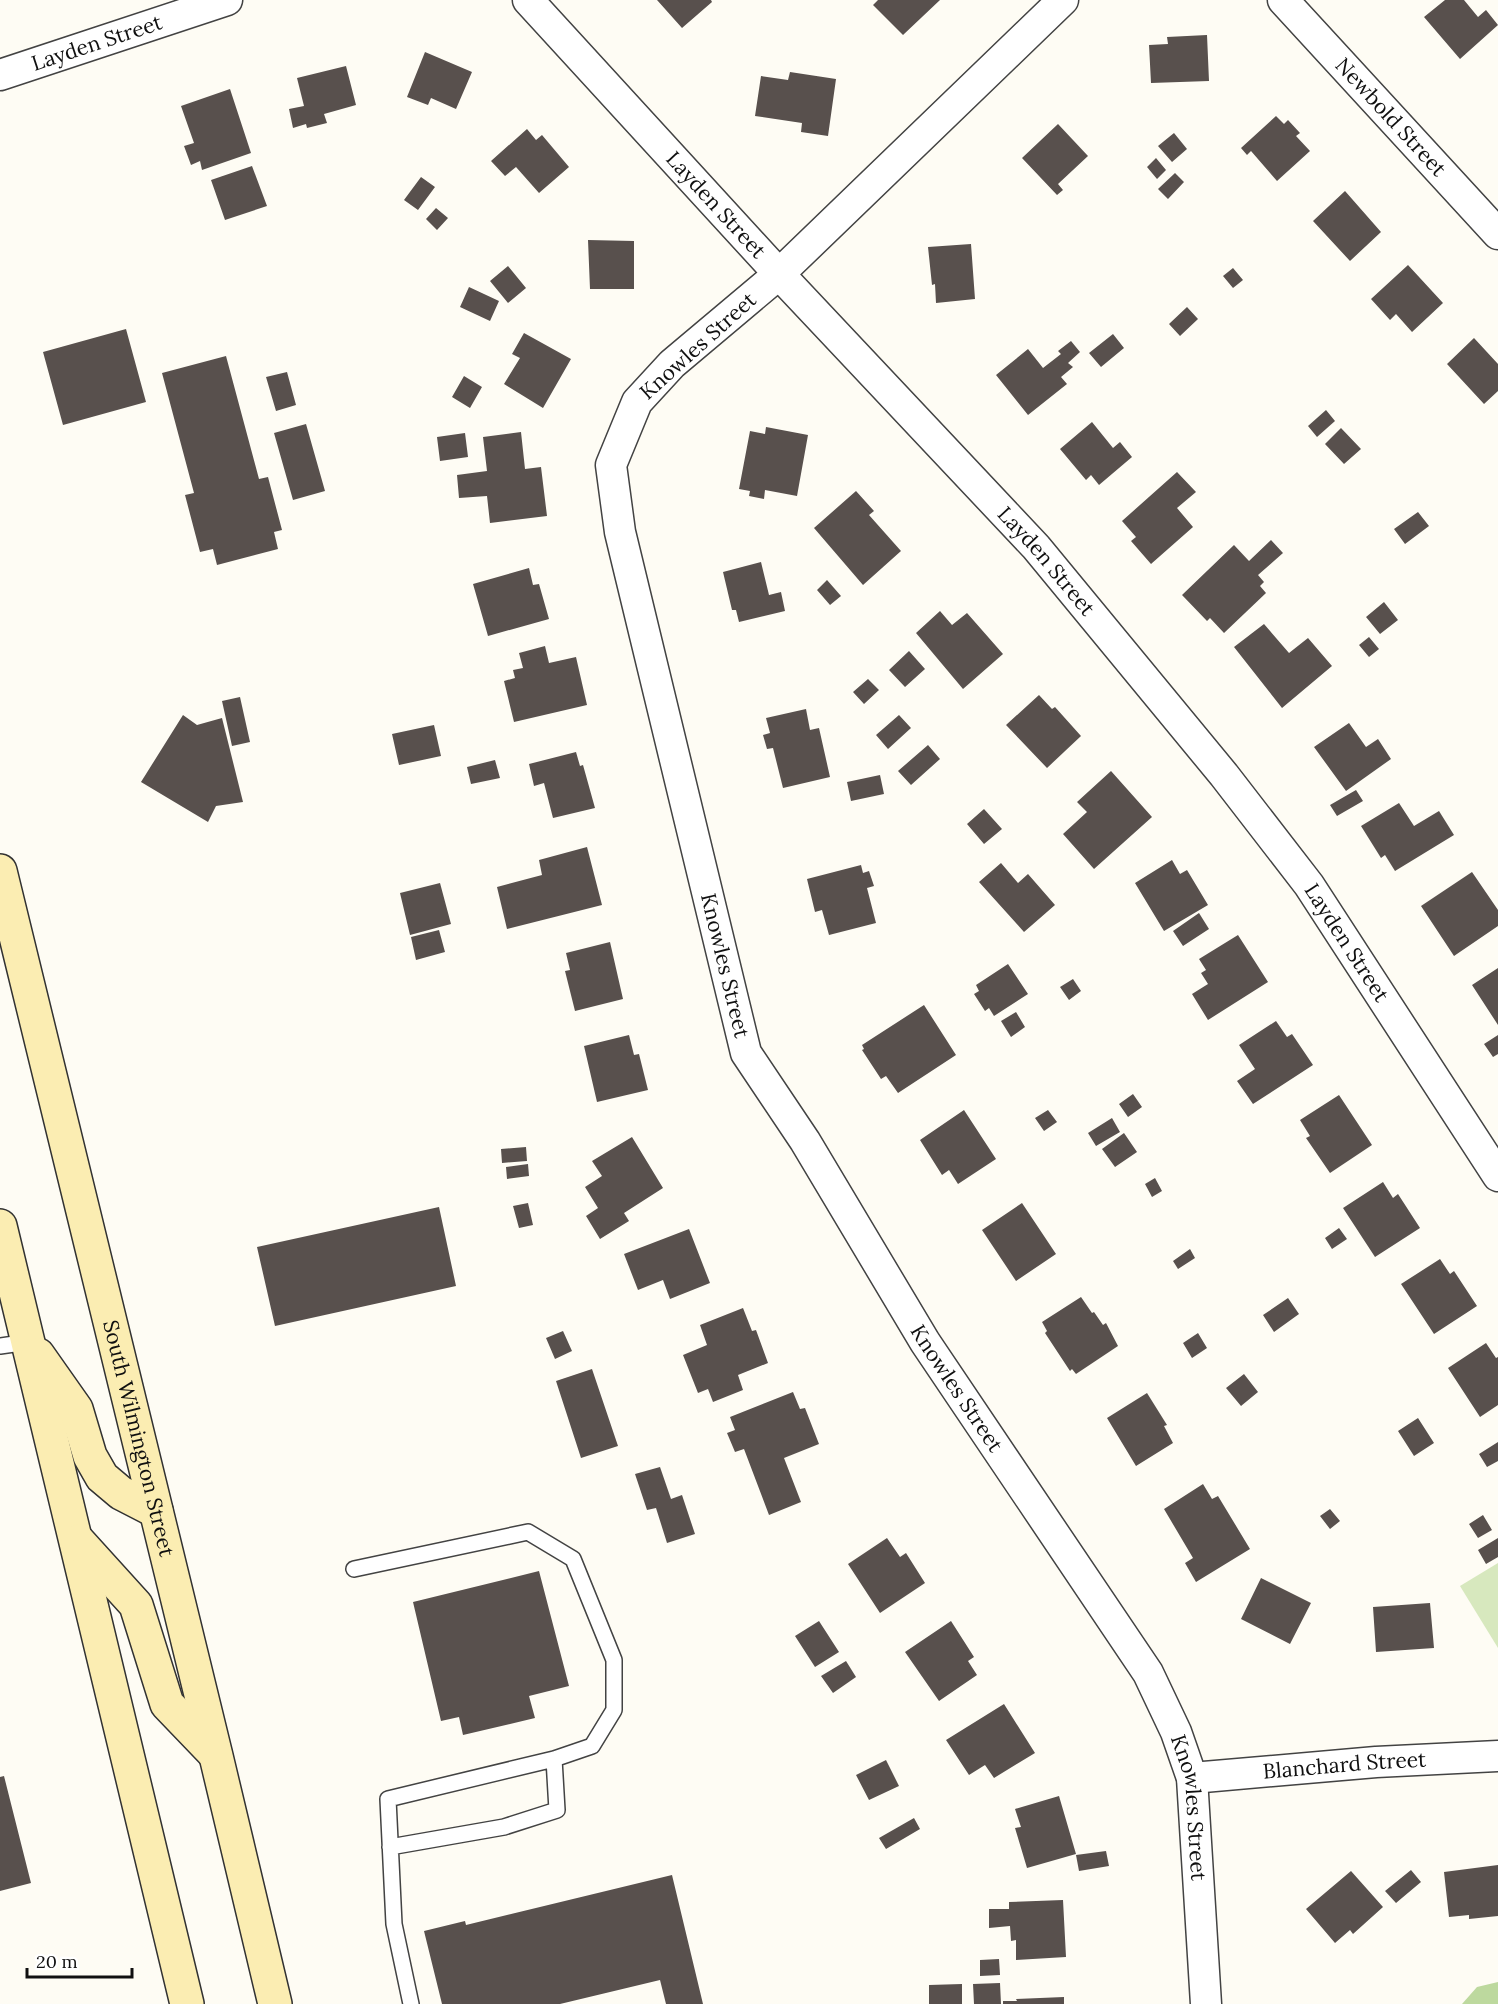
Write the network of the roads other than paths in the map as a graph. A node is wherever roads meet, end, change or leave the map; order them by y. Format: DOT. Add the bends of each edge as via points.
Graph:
graph roads {
  1 [pos="227,0"];
  2 [pos="528,0"];
  3 [pos="1063,0"];
  4 [pos="1283,0"];
  5 [pos="0,75"];
  6 [pos="1498,234"];
  7 [pos="779,274"];
  8 [pos="0,871"];
  9 [pos="1498,1176"];
  10 [pos="0,1226"];
  11 [pos="14,1344"];
  12 [pos="156,1511"];
  13 [pos="76,1539"];
  14 [pos="354,1569"];
  15 [pos="216,1756"];
  16 [pos="1498,1756"];
  17 [pos="554,1759"];
  18 [pos="1192,1778"];
  19 [pos="390,1847"];
  20 [pos="187,2004"];
  21 [pos="275,2004"];
  22 [pos="411,2004"];
  23 [pos="1206,2004"];
  1 -- 5 [label="street, Layden Street"];
  2 -- 7 [label="street, Layden Street"];
  3 -- 7 [label="street, Knowles Street"];
  4 -- 6 [label="street, Newbold Street"];
  7 -- 9 [label="street, Layden Street" via="1036,547 1224,775 1309,885"];
  7 -- 18 [label="street, Knowles Street" via="672,364 636,402 611,465 620,532 746,1053 805,1141 925,1342 1148,1673 1176,1732"];
  8 -- 12 [label="main road, South Wilmington Street"];
  10 -- 11 [label="main road"];
  11 -- 12 [label="main road" via="76,1409 90,1456 102,1477 121,1493"];
  11 -- 13 [label="main road"];
  12 -- 15 [label="main road, South Wilmington Street"];
  13 -- 15 [label="main road" via="136,1605 167,1704"];
  13 -- 20 [label="main road"];
  14 -- 17 [label="lane" via="528,1532 573,1559 615,1660 614,1710 592,1746"];
  15 -- 21 [label="main road, South Wilmington Street"];
  16 -- 18 [label="street, Blanchard Street"];
  17 -- 19 [label="lane" via="388,1799"];
  17 -- 19 [label="lane" via="557,1810 504,1827"];
  18 -- 23 [label="street, Knowles Street"];
  19 -- 22 [label="lane" via="394,1924"];
}
